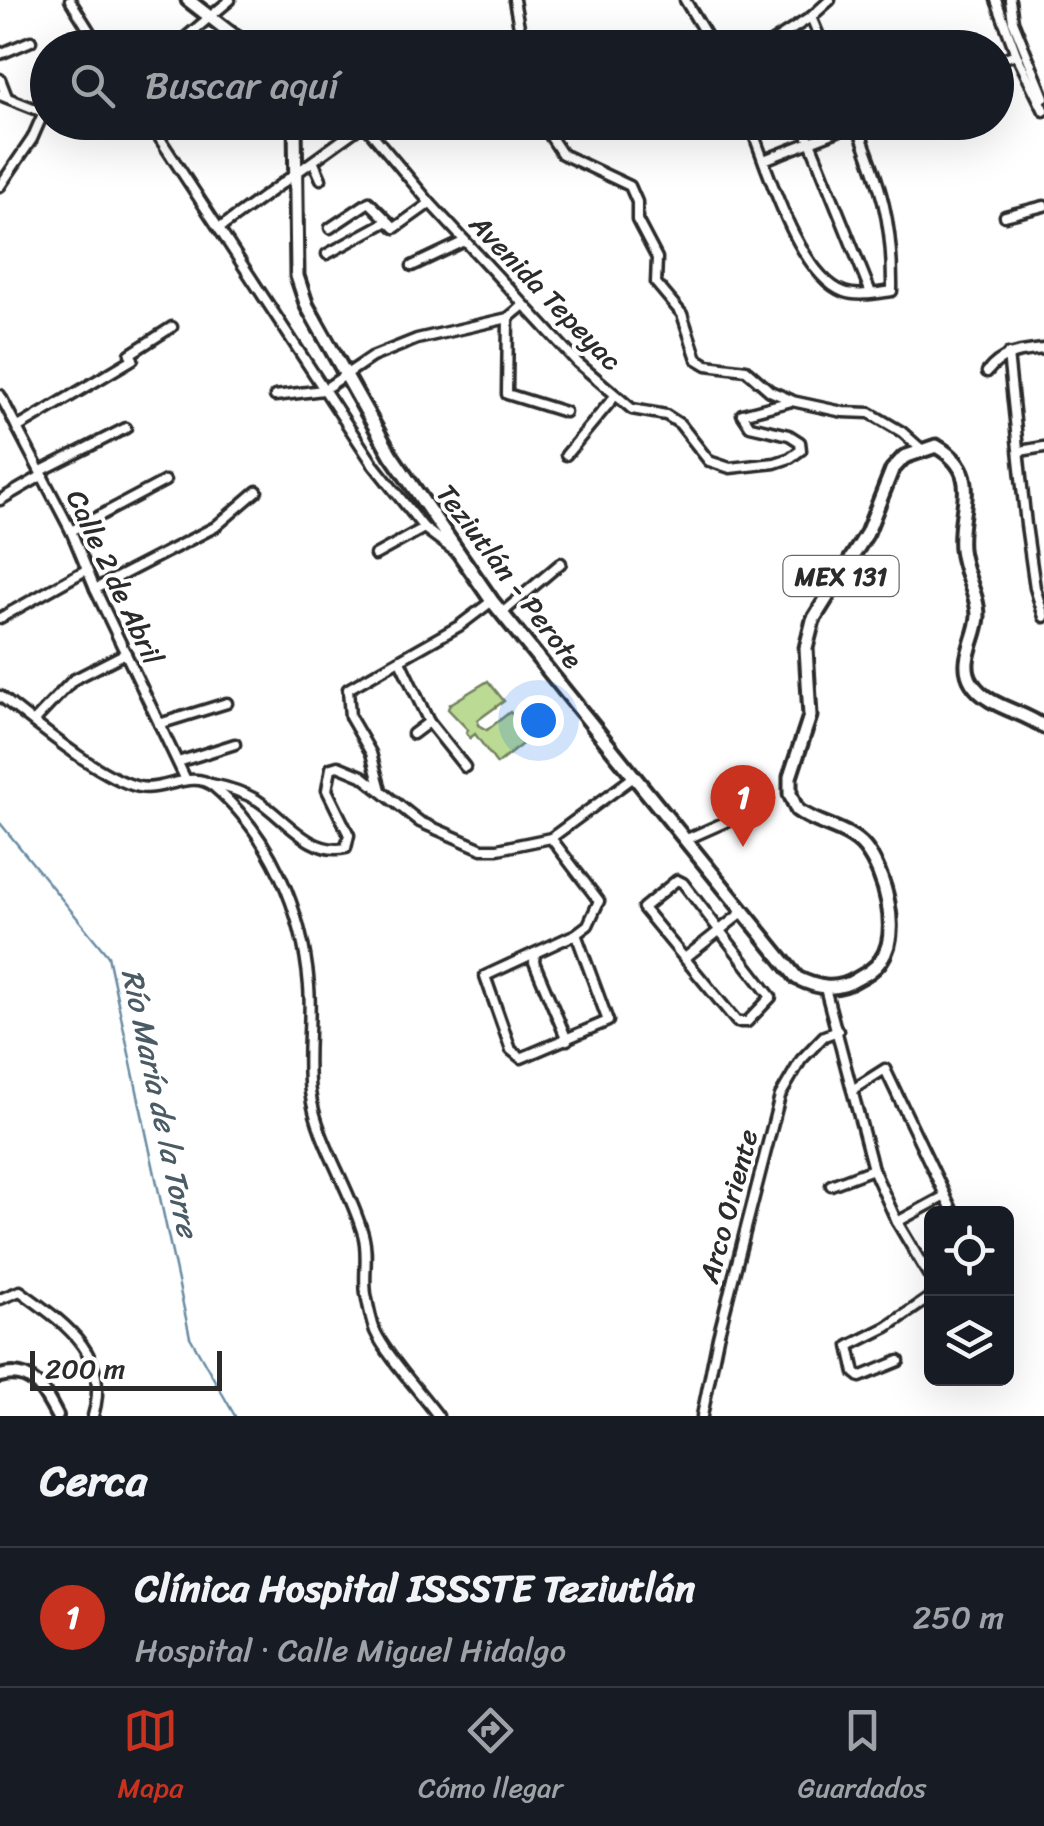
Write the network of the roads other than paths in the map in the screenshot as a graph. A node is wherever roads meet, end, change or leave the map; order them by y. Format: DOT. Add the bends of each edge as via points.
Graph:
graph roads {
  1 [pos="70,0"];
  2 [pos="188,0"];
  3 [pos="230,0"];
  4 [pos="514,0"];
  5 [pos="685,0"];
  6 [pos="830,0"];
  7 [pos="996,0"];
  8 [pos="1020,0"];
  9 [pos="1010,2"];
  10 [pos="1001,10"];
  11 [pos="811,16"];
  12 [pos="211,17"];
  13 [pos="89,30"];
  14 [pos="195,30"];
  15 [pos="227,30"];
  16 [pos="520,30"];
  17 [pos="703,30"];
  18 [pos="790,30"];
  19 [pos="817,30"];
  20 [pos="1008,30"];
  21 [pos="30,41"];
  22 [pos="1014,48"];
  23 [pos="0,54"];
  24 [pos="1016,54"];
  25 [pos="0,79"];
  26 [pos="3,96"];
  27 [pos="1044,97"];
  28 [pos="30,108"];
  29 [pos="1044,111"];
  30 [pos="31,140"];
  31 [pos="161,140"];
  32 [pos="295,140"];
  33 [pos="342,140"];
  34 [pos="378,140"];
  35 [pos="553,140"];
  36 [pos="756,140"];
  37 [pos="809,140"];
  38 [pos="820,140"];
  39 [pos="862,140"];
  40 [pos="811,144"];
  41 [pos="764,160"];
  42 [pos="314,162"];
  43 [pos="295,176"];
  44 [pos="321,179"];
  45 [pos="0,186"];
  46 [pos="430,203"];
  47 [pos="1044,206"];
  48 [pos="1005,216"];
  49 [pos="386,222"];
  50 [pos="220,228"];
  51 [pos="330,228"];
  52 [pos="466,240"];
  53 [pos="327,254"];
  54 [pos="412,266"];
  55 [pos="871,294"];
  56 [pos="524,305"];
  57 [pos="508,318"];
  58 [pos="172,327"];
  59 [pos="1044,349"];
  60 [pos="1008,354"];
  61 [pos="987,372"];
  62 [pos="347,374"];
  63 [pos="323,390"];
  64 [pos="0,394"];
  65 [pos="276,396"];
  66 [pos="615,396"];
  67 [pos="792,401"];
  68 [pos="565,412"];
  69 [pos="17,428"];
  70 [pos="126,428"];
  71 [pos="1044,447"];
  72 [pos="921,449"];
  73 [pos="1020,451"];
  74 [pos="566,455"];
  75 [pos="42,473"];
  76 [pos="165,480"];
  77 [pos="257,491"];
  78 [pos="0,500"];
  79 [pos="424,528"];
  80 [pos="71,531"];
  81 [pos="454,550"];
  82 [pos="375,556"];
  83 [pos="562,563"];
  84 [pos="86,570"];
  85 [pos="1040,587"];
  86 [pos="94,589"];
  87 [pos="492,601"];
  88 [pos="502,613"];
  89 [pos="1044,616"];
  90 [pos="0,618"];
  91 [pos="126,653"];
  92 [pos="400,661"];
  93 [pos="0,696"];
  94 [pos="228,703"];
  95 [pos="34,720"];
  96 [pos="428,722"];
  97 [pos="159,724"];
  98 [pos="1044,727"];
  99 [pos="412,734"];
  100 [pos="236,744"];
  101 [pos="178,762"];
  102 [pos="465,767"];
  103 [pos="635,776"];
  104 [pos="186,780"];
  105 [pos="210,783"];
  106 [pos="381,790"];
  107 [pos="732,819"];
  108 [pos="551,838"];
  109 [pos="687,840"];
  110 [pos="744,911"];
  111 [pos="719,929"];
  112 [pos="576,934"];
  113 [pos="535,952"];
  114 [pos="685,958"];
  115 [pos="825,988"];
  116 [pos="838,1031"];
  117 [pos="567,1040"];
  118 [pos="852,1090"];
  119 [pos="873,1169"];
  120 [pos="831,1185"];
  121 [pos="945,1196"];
  122 [pos="950,1206"];
  123 [pos="896,1222"];
  124 [pos="924,1268"];
  125 [pos="0,1298"];
  126 [pos="924,1302"];
  127 [pos="899,1361"];
  128 [pos="0,1376"];
  129 [pos="57,1416"];
  130 [pos="93,1416"];
  131 [pos="438,1416"];
  132 [pos="702,1416"];
  1 -- 13 [label="street"];
  2 -- 12 [label="main road"];
  3 -- 12 [label="street"];
  4 -- 16 [label="street"];
  5 -- 17 [label="street"];
  6 -- 11 [label="street"];
  7 -- 10 [label="street"];
  8 -- 9 [label="street"];
  9 -- 10 [label="street"];
  9 -- 27 [label="street"];
  10 -- 20 [label="street"];
  11 -- 18 [label="street"];
  11 -- 19 [label="street"];
  12 -- 14 [label="street"];
  12 -- 15 [label="main road"];
  21 -- 23 [label="street"];
  22 -- 24 [label="street"];
  24 -- 29 [label="street"];
  25 -- 26 [label="street"];
  26 -- 28 [label="street"];
  30 -- 45 [label="street"];
  31 -- 50 [label="street"];
  32 -- 43 [label="main road, Teziutlán - Perote"];
  33 -- 42 [label="street"];
  34 -- 46 [label="street, Avenida Tepeyac"];
  35 -- 67 [label="street" via="562,154 630,186 637,220 657,258 656,282 682,314 697,359 746,370"];
  36 -- 41 [label="street"];
  37 -- 40 [label="street"];
  38 -- 40 [label="street"];
  39 -- 55 [label="street" via="893,245 892,291"];
  40 -- 41 [label="street"];
  40 -- 55 [label="street"];
  41 -- 55 [label="street" via="803,254 826,283 848,294"];
  42 -- 43 [label="street"];
  42 -- 44 [label="street"];
  43 -- 50 [label="street"];
  43 -- 62 [label="main road, Teziutlán - Perote" via="297,276"];
  46 -- 49 [label="street" via="395,228"];
  46 -- 52 [label="street, Avenida Tepeyac"];
  47 -- 48 [label="street"];
  49 -- 51 [label="street" via="369,202"];
  49 -- 53 [label="street"];
  50 -- 63 [label="street"];
  52 -- 54 [label="street"];
  52 -- 56 [label="street, Avenida Tepeyac"];
  56 -- 57 [label="street"];
  56 -- 66 [label="street, Avenida Tepeyac"];
  57 -- 62 [label="street" via="417,339"];
  57 -- 68 [label="street" via="506,394"];
  58 -- 69 [label="street" via="112,374"];
  59 -- 60 [label="street"];
  60 -- 61 [label="street"];
  60 -- 73 [label="street"];
  62 -- 63 [label="street"];
  62 -- 81 [label="main road, Teziutlán - Perote"];
  63 -- 65 [label="street"];
  63 -- 79 [label="street"];
  64 -- 69 [label="street, Calle 2 de Abril"];
  66 -- 67 [label="street, Avenida Tepeyac" via="632,409 666,415 709,461 730,468 775,464 801,450 789,435 750,426 742,414"];
  66 -- 74 [label="street"];
  67 -- 72 [label="street, Avenida Tepeyac" via="870,414"];
  69 -- 75 [label="street, Calle 2 de Abril"];
  70 -- 75 [label="street"];
  71 -- 73 [label="street"];
  72 -- 98 [label="main road" via="936,446 963,472 960,548 978,611 968,650 972,682 991,701"];
  72 -- 115 [label="main road, MEX 131" via="892,470 867,534 813,620 806,648 810,716 790,794 797,810 861,843 882,882 889,916 884,956 872,970 848,985"];
  73 -- 85 [label="street"];
  75 -- 78 [label="street"];
  75 -- 80 [label="street, Calle 2 de Abril"];
  76 -- 80 [label="street"];
  77 -- 86 [label="street" via="215,527"];
  79 -- 81 [label="street"];
  79 -- 82 [label="street"];
  80 -- 84 [label="street, Calle 2 de Abril"];
  81 -- 87 [label="main road, Teziutlán - Perote"];
  83 -- 88 [label="street"];
  84 -- 86 [label="street, Calle 2 de Abril"];
  84 -- 90 [label="street"];
  85 -- 89 [label="street"];
  86 -- 91 [label="street, Calle 2 de Abril"];
  87 -- 88 [label="main road, Teziutlán - Perote"];
  87 -- 92 [label="street"];
  88 -- 103 [label="main road, Teziutlán - Perote"];
  91 -- 95 [label="street" via="73,680"];
  91 -- 97 [label="street, Calle 2 de Abril"];
  92 -- 96 [label="street"];
  92 -- 106 [label="street" via="348,689 350,717 371,753"];
  93 -- 95 [label="street"];
  94 -- 97 [label="street"];
  95 -- 104 [label="street" via="92,764 140,788"];
  96 -- 99 [label="street"];
  96 -- 102 [label="street"];
  97 -- 101 [label="street, Calle 2 de Abril"];
  100 -- 101 [label="street"];
  101 -- 104 [label="street, Calle 2 de Abril"];
  103 -- 108 [label="street"];
  103 -- 109 [label="main road, Teziutlán - Perote"];
  104 -- 105 [label="street"];
  105 -- 106 [label="street" via="256,800 331,851 346,848 349,834 326,790 331,768 362,776"];
  105 -- 131 [label="street" via="258,837 298,919 309,989 310,1092 322,1139 363,1233 365,1290 376,1332"];
  106 -- 108 [label="street" via="420,822 482,849"];
  107 -- 109 [label="street"];
  108 -- 112 [label="street" via="600,901"];
  109 -- 110 [label="main road, Teziutlán - Perote"];
  110 -- 111 [label="street"];
  110 -- 115 [label="main road, Teziutlán - Perote" via="782,964"];
  111 -- 114 [label="street"];
  111 -- 114 [label="street" via="677,880 642,908"];
  111 -- 114 [label="street" via="771,998 742,1024"];
  112 -- 113 [label="street"];
  112 -- 117 [label="street" via="608,1021"];
  113 -- 117 [label="street"];
  113 -- 117 [label="street" via="489,972 484,981 521,1058"];
  115 -- 116 [label="street"];
  116 -- 118 [label="street"];
  116 -- 132 [label="street, Arco Oriente" via="817,1042 780,1096"];
  118 -- 119 [label="street"];
  118 -- 121 [label="street" via="884,1069"];
  119 -- 120 [label="street"];
  119 -- 123 [label="street"];
  121 -- 122 [label="street"];
  121 -- 123 [label="street"];
  123 -- 124 [label="street"];
  125 -- 130 [label="street" via="20,1291 70,1328 96,1369 100,1394"];
  126 -- 127 [label="street" via="850,1346 860,1377"];
  128 -- 129 [label="main road" via="30,1377"];
}
